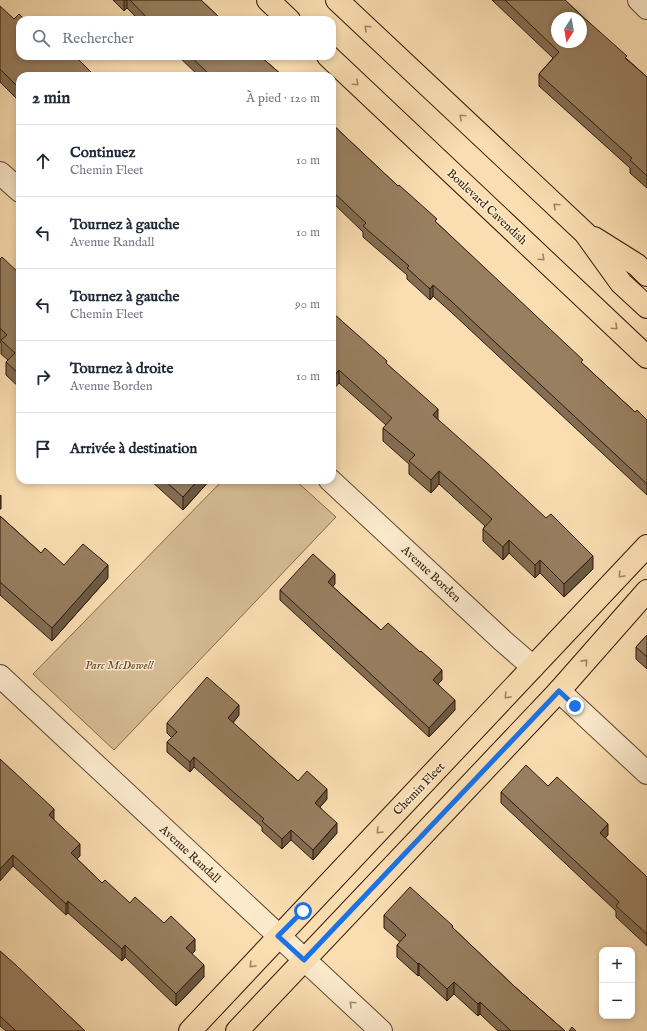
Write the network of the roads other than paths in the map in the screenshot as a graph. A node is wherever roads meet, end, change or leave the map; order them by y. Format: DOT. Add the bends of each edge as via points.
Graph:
graph roads {
  1 [pos="268,0"];
  2 [pos="337,0"];
  3 [pos="639,0"];
  4 [pos="647,8"];
  5 [pos="285,16"];
  6 [pos="332,60"];
  7 [pos="0,173"];
  8 [pos="16,187"];
  9 [pos="585,233"];
  10 [pos="647,274"];
  11 [pos="647,307"];
  12 [pos="647,357"];
  13 [pos="334,484"];
  14 [pos="647,546"];
  15 [pos="647,591"];
  16 [pos="533,667"];
  17 [pos="0,676"];
  18 [pos="559,691"];
  19 [pos="647,773"];
  20 [pos="278,936"];
  21 [pos="304,960"];
  22 [pos="190,1031"];
  23 [pos="237,1031"];
  24 [pos="381,1031"];
  1 -- 5 [label="main road"];
  9 -- 2 [label="main road, one-way"];
  3 -- 4 [label="street"];
  6 -- 12 [label="main road, Boulevard Cavendish, one-way"];
  7 -- 8 [label="street"];
  9 -- 10 [label="main road"];
  9 -- 11 [label="main road" via="621,282"];
  13 -- 16 [label="street, Avenue Borden"];
  14 -- 16 [label="main road, Chemin Fleet, one-way"];
  18 -- 15 [label="main road, one-way"];
  16 -- 20 [label="main road, Chemin Fleet, one-way"];
  17 -- 20 [label="street, Avenue Randall"];
  18 -- 19 [label="street"];
  18 -- 21 [label="main road"];
  20 -- 21 [label="street, Avenue Randall"];
  20 -- 22 [label="main road, Chemin Fleet, one-way"];
  21 -- 23 [label="main road"];
  24 -- 21 [label="street, Avenue Randall, one-way"];
}
